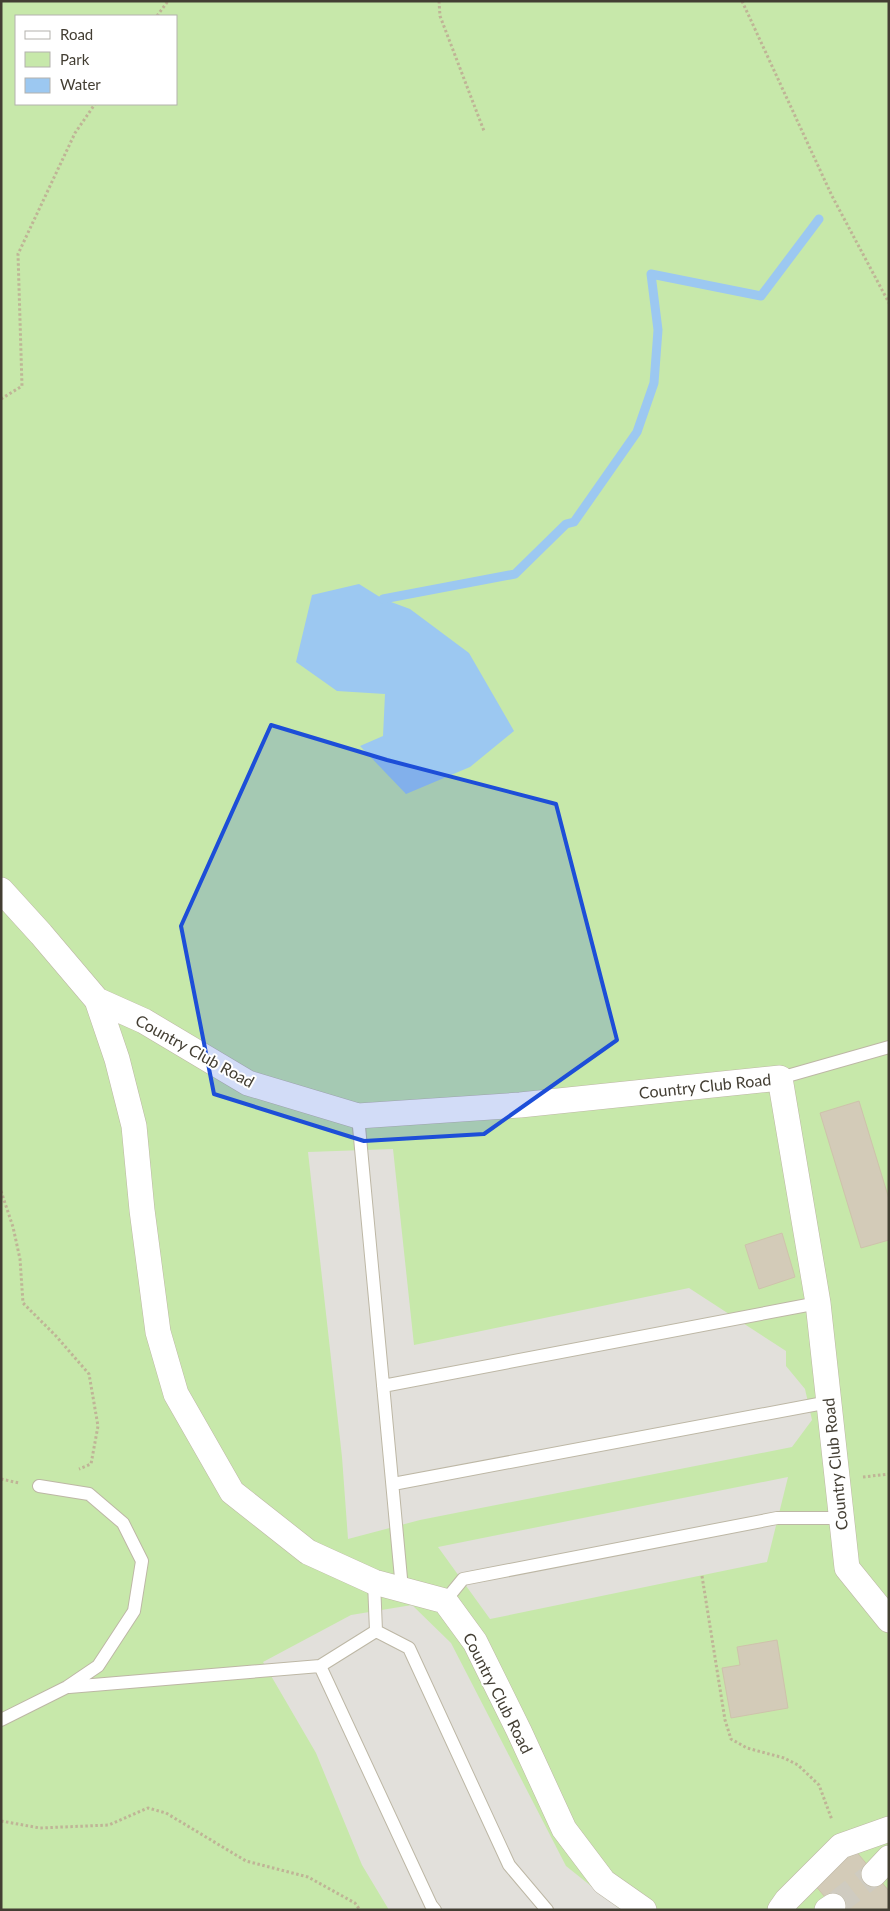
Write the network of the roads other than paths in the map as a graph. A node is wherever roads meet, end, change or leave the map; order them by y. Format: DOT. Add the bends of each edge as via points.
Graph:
graph roads {
  1 [pos="1,890"];
  2 [pos="97,1000"];
  3 [pos="889,1047"];
  4 [pos="780,1078"];
  5 [pos="358,1116"];
  6 [pos="818,1303"];
  7 [pos="383,1386"];
  8 [pos="829,1402"];
  9 [pos="393,1484"];
  10 [pos="39,1486"];
  11 [pos="840,1518"];
  12 [pos="374,1582"];
  13 [pos="402,1590"];
  14 [pos="445,1601"];
  15 [pos="889,1620"];
  16 [pos="376,1631"];
  17 [pos="320,1666"];
  18 [pos="67,1687"];
  19 [pos="1,1720"];
  20 [pos="889,1829"];
  21 [pos="434,1910"];
  22 [pos="547,1910"];
  23 [pos="644,1910"];
  24 [pos="780,1910"];
  1 -- 2 [label="street, Country Club Road"];
  2 -- 5 [label="street, Country Club Road" via="144,1021 248,1083"];
  2 -- 12 [label="street, Country Club Road" via="117,1059 134,1126 158,1332 176,1394 232,1492 308,1552"];
  3 -- 4 [label="lane"];
  4 -- 5 [label="street, Country Club Road" via="520,1105"];
  4 -- 6 [label="street, Country Club Road"];
  5 -- 7 [label="lane"];
  6 -- 7 [label="lane"];
  6 -- 8 [label="street, Country Club Road"];
  7 -- 9 [label="lane"];
  8 -- 9 [label="lane"];
  8 -- 11 [label="street, Country Club Road"];
  9 -- 13 [label="lane"];
  10 -- 18 [label="lane" via="89,1494 123,1523 142,1560 134,1611 98,1666"];
  11 -- 14 [label="lane" via="777,1518 463,1579"];
  11 -- 15 [label="street, Country Club Road" via="847,1568"];
  12 -- 13 [label="street, Country Club Road"];
  12 -- 16 [label="lane"];
  13 -- 14 [label="street, Country Club Road"];
  14 -- 23 [label="street, Country Club Road" via="475,1642 564,1829 604,1882"];
  16 -- 17 [label="lane"];
  16 -- 22 [label="lane" via="409,1648 509,1865"];
  17 -- 18 [label="lane"];
  17 -- 21 [label="lane"];
  18 -- 19 [label="lane"];
  20 -- 24 [label="street" via="841,1846"];
}
